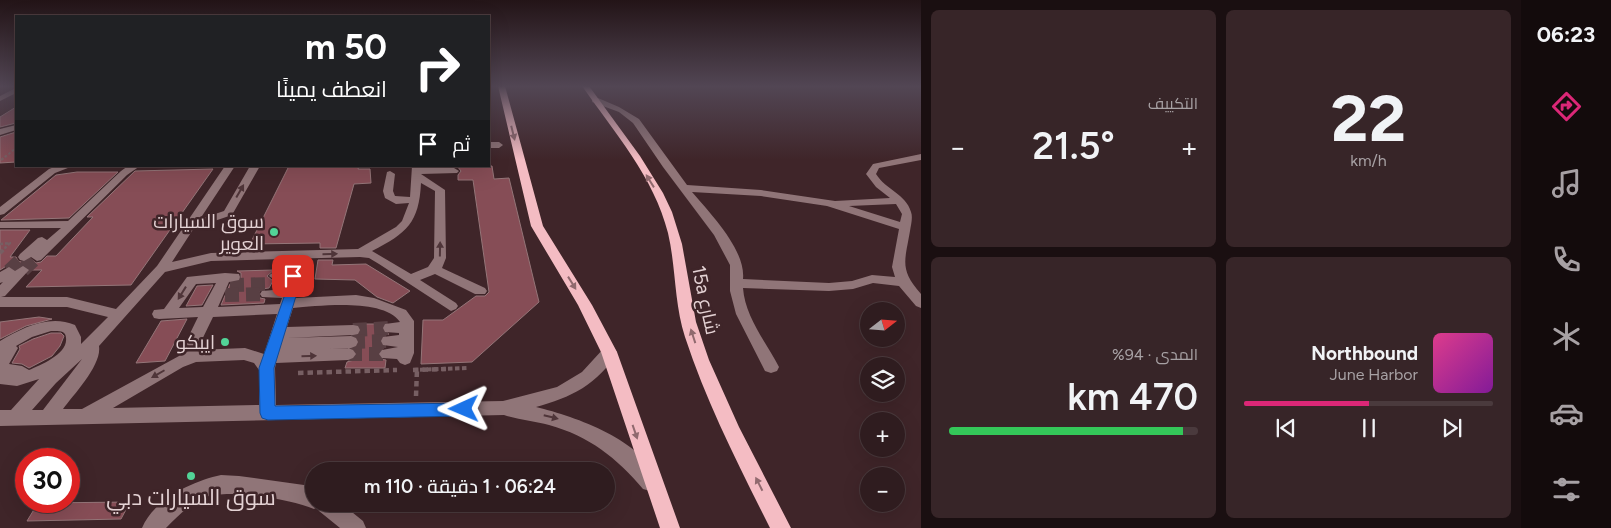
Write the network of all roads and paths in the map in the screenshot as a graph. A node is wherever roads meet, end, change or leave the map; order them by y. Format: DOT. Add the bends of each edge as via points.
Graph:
graph roads {
  1 [pos="507,111"];
  2 [pos="603,111"];
  3 [pos="622,111"];
  4 [pos="633,119"];
  5 [pos="15,127"];
  6 [pos="615,127"];
  7 [pos="0,132"];
  8 [pos="15,132"];
  9 [pos="15,149"];
  10 [pos="921,157"];
  11 [pos="1,160"];
  12 [pos="64,167"];
  13 [pos="116,167"];
  14 [pos="133,167"];
  15 [pos="227,167"];
  16 [pos="254,167"];
  17 [pos="417,171"];
  18 [pos="454,171"];
  19 [pos="390,174"];
  20 [pos="684,188"];
  21 [pos="415,200"];
  22 [pos="901,201"];
  23 [pos="829,203"];
  24 [pos="0,212"];
  25 [pos="66,224"];
  26 [pos="0,225"];
  27 [pos="191,225"];
  28 [pos="905,227"];
  29 [pos="0,244"];
  30 [pos="176,247"];
  31 [pos="0,253"];
  32 [pos="360,253"];
  33 [pos="37,257"];
  34 [pos="211,257"];
  35 [pos="161,269"];
  36 [pos="434,269"];
  37 [pos="410,278"];
  38 [pos="903,282"];
  39 [pos="737,283"];
  40 [pos="271,284"];
  41 [pos="480,291"];
  42 [pos="0,292"];
  43 [pos="290,297"];
  44 [pos="0,302"];
  45 [pos="921,303"];
  46 [pos="451,306"];
  47 [pos="208,312"];
  48 [pos="118,315"];
  49 [pos="91,345"];
  50 [pos="406,345"];
  51 [pos="4,348"];
  52 [pos="608,352"];
  53 [pos="271,355"];
  54 [pos="185,360"];
  55 [pos="771,367"];
  56 [pos="467,368"];
  57 [pos="417,370"];
  58 [pos="0,378"];
  59 [pos="503,408"];
  60 [pos="416,410"];
  61 [pos="268,413"];
  62 [pos="48,417"];
  63 [pos="85,417"];
  64 [pos="8,418"];
  65 [pos="654,486"];
  66 [pos="305,496"];
  67 [pos="336,512"];
  68 [pos="152,528"];
  69 [pos="356,528"];
  70 [pos="670,528"];
  71 [pos="781,528"];
  1 -- 52 [label="main road, one-way" via="536,226 585,305"];
  2 -- 6 [label="main road, 15a شارع"];
  3 -- 4 [label="street"];
  4 -- 6 [label="street" via="620,122"];
  4 -- 20 [label="street"];
  5 -- 7 [label="street"];
  71 -- 6 [label="main road, 15a شارع, one-way" via="708,379 692,334 683,296 678,250 668,214"];
  7 -- 8 [label="street"];
  9 -- 11 [label="path"];
  10 -- 22 [label="street" via="876,166 871,171 875,181"];
  12 -- 24 [label="street" via="48,173"];
  13 -- 25 [label="street" via="114,174"];
  14 -- 25 [label="street"];
  15 -- 27 [label="street"];
  27 -- 16 [label="street, one-way" via="228,212"];
  17 -- 18 [label="street"];
  17 -- 21 [label="street"];
  36 -- 17 [label="street, one-way" via="440,258 440,190"];
  19 -- 21 [label="street" via="390,198 396,201"];
  20 -- 23 [label="street"];
  20 -- 39 [label="street" via="712,223 736,262"];
  21 -- 32 [label="street" via="414,211 402,230"];
  22 -- 23 [label="street"];
  22 -- 28 [label="street" via="907,214"];
  23 -- 28 [label="street"];
  25 -- 26 [label="street"];
  25 -- 33 [label="street"];
  25 -- 42 [label="street"];
  27 -- 30 [label="street"];
  28 -- 38 [label="street" via="898,267"];
  29 -- 31 [label="path" via="10,243"];
  30 -- 34 [label="street"];
  30 -- 35 [label="street"];
  34 -- 32 [label="street, one-way"];
  32 -- 37 [label="street" via="372,255"];
  34 -- 35 [label="street"];
  35 -- 48 [label="street"];
  36 -- 37 [label="street"];
  36 -- 41 [label="street"];
  37 -- 46 [label="street"];
  38 -- 39 [label="street" via="872,279 830,287"];
  38 -- 45 [label="street"];
  39 -- 55 [label="street" via="736,292 745,320"];
  40 -- 43 [label="street" via="293,276"];
  43 -- 47 [label="street"];
  43 -- 50 [label="street" via="366,301 401,314 406,321"];
  43 -- 53 [label="street"];
  44 -- 48 [label="street" via="67,302"];
  47 -- 47 [label="street, one-way" via="225,286 192,280 164,313"];
  47 -- 54 [label="street"];
  48 -- 49 [label="street"];
  49 -- 62 [label="street" via="89,362"];
  49 -- 64 [label="street" via="65,363"];
  50 -- 50 [label="street" via="388,341"];
  51 -- 58 [label="street" via="30,331 56,326 66,327 74,338 64,356 46,369 24,378"];
  52 -- 59 [label="street" via="585,380 567,390"];
  52 -- 65 [label="main road, one-way"];
  53 -- 53 [label="street, one-way" via="351,342"];
  53 -- 54 [label="street" via="259,359 245,354 195,356"];
  53 -- 57 [label="path"];
  53 -- 61 [label="street"];
  54 -- 63 [label="street, one-way"];
  56 -- 57 [label="path"];
  57 -- 60 [label="path"];
  59 -- 60 [label="street"];
  59 -- 65 [label="street, one-way" via="550,416 580,426 635,462"];
  60 -- 61 [label="street"];
  61 -- 63 [label="street"];
  62 -- 63 [label="street"];
  62 -- 64 [label="street"];
  65 -- 70 [label="main road"];
  66 -- 68 [label="street" via="227,484 211,486 194,491 177,502"];
  67 -- 69 [label="street"];
}
